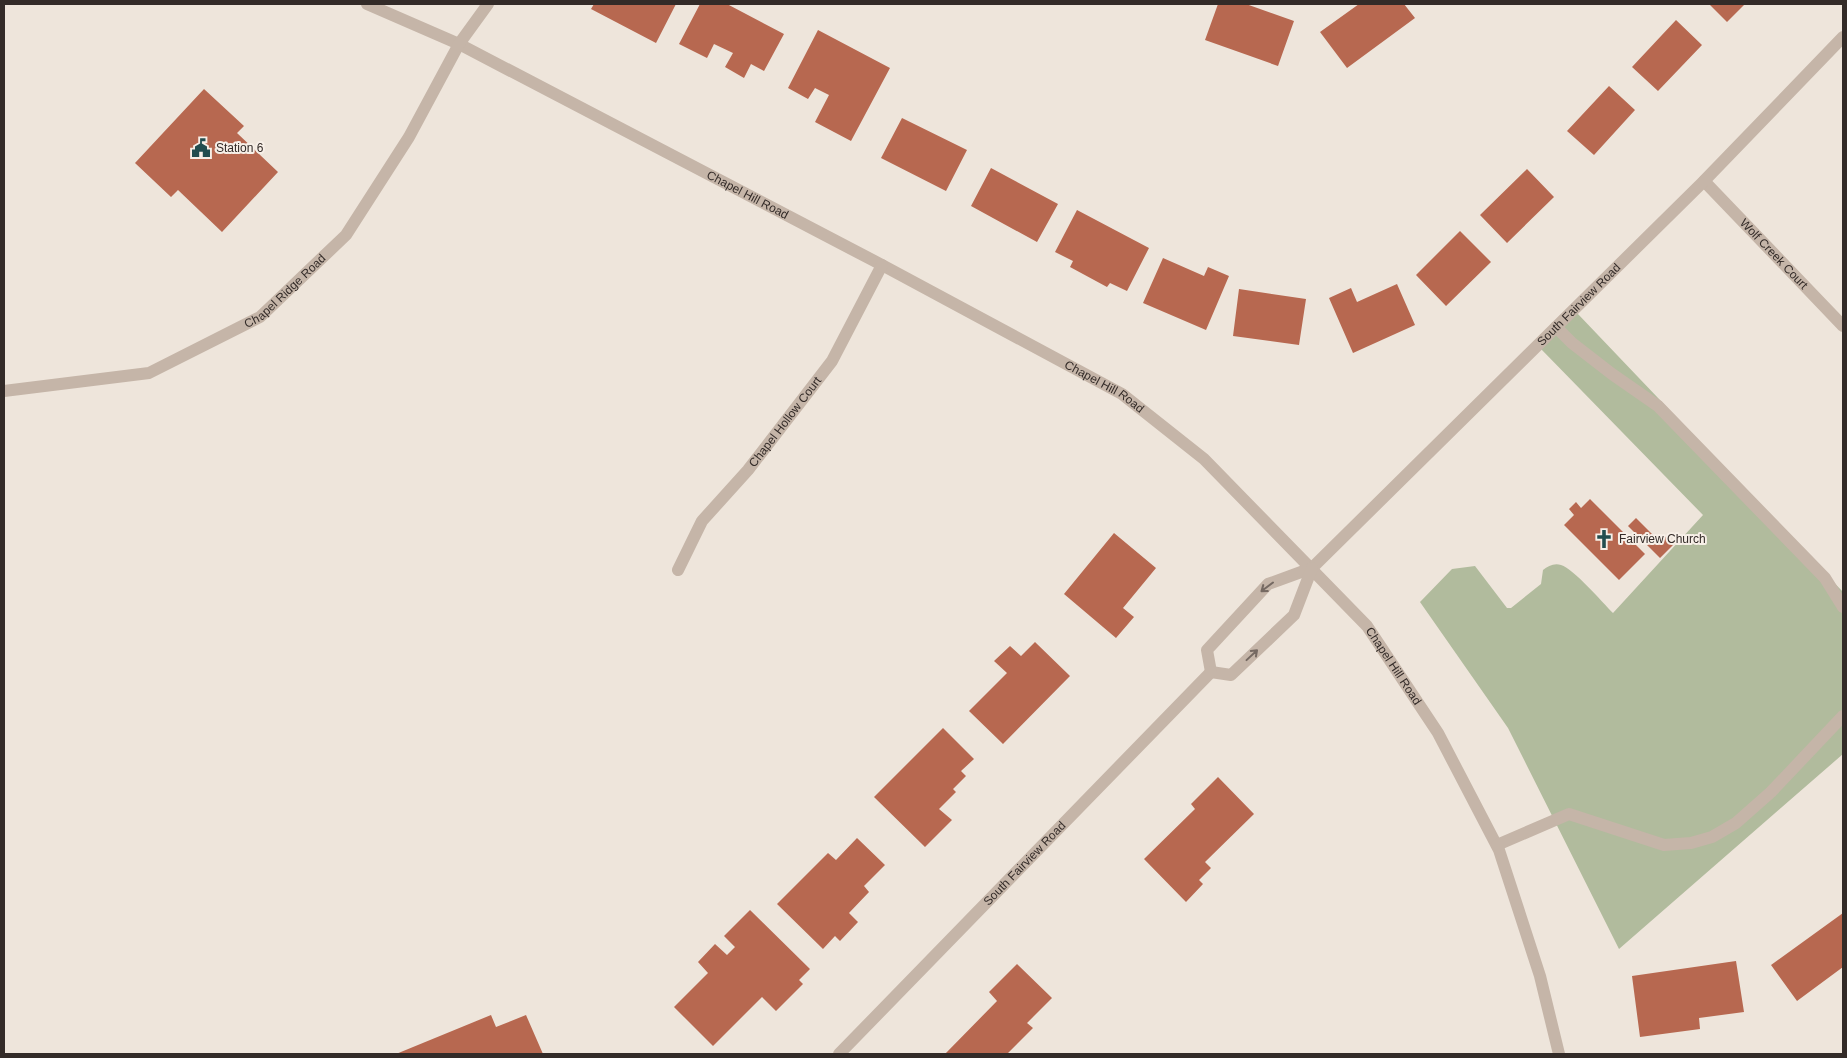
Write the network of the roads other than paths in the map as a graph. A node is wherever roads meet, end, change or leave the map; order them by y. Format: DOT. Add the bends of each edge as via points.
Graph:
graph roads {
  1 [pos="367,4"];
  2 [pos="488,4"];
  3 [pos="1843,37"];
  4 [pos="459,44"];
  5 [pos="1704,181"];
  6 [pos="882,265"];
  7 [pos="1843,326"];
  8 [pos="1556,327"];
  9 [pos="4,390"];
  10 [pos="1312,568"];
  11 [pos="678,570"];
  12 [pos="1843,607"];
  13 [pos="1211,672"];
  14 [pos="1843,716"];
  15 [pos="1497,845"];
  16 [pos="839,1054"];
  17 [pos="1559,1054"];
  1 -- 4 [label="street, Chapel Hill Road"];
  2 -- 4 [label="street, Chapel Ridge Road"];
  3 -- 5 [label="street, South Fairview Road"];
  4 -- 6 [label="street, Chapel Hill Road"];
  4 -- 9 [label="street, Chapel Ridge Road" via="409,137 346,235 260,317 149,373"];
  5 -- 7 [label="street, Wolf Creek Court"];
  5 -- 8 [label="street, South Fairview Road"];
  6 -- 10 [label="street, Chapel Hill Road" via="1122,394 1204,459"];
  6 -- 11 [label="street, Chapel Hollow Court" via="832,361 748,470 702,521"];
  8 -- 10 [label="street, South Fairview Road"];
  8 -- 12 [label="street" via="1612,374 1658,406 1825,578"];
  13 -- 10 [label="street, one-way" via="1231,675 1294,615"];
  10 -- 13 [label="street, one-way" via="1268,584 1208,650"];
  10 -- 15 [label="street, Chapel Hill Road" via="1367,626 1438,733"];
  13 -- 16 [label="street, South Fairview Road"];
  14 -- 15 [label="street" via="1771,792 1736,823 1712,837 1664,845 1569,814"];
  15 -- 17 [label="street, Chapel Hill Road" via="1540,976"];
}
